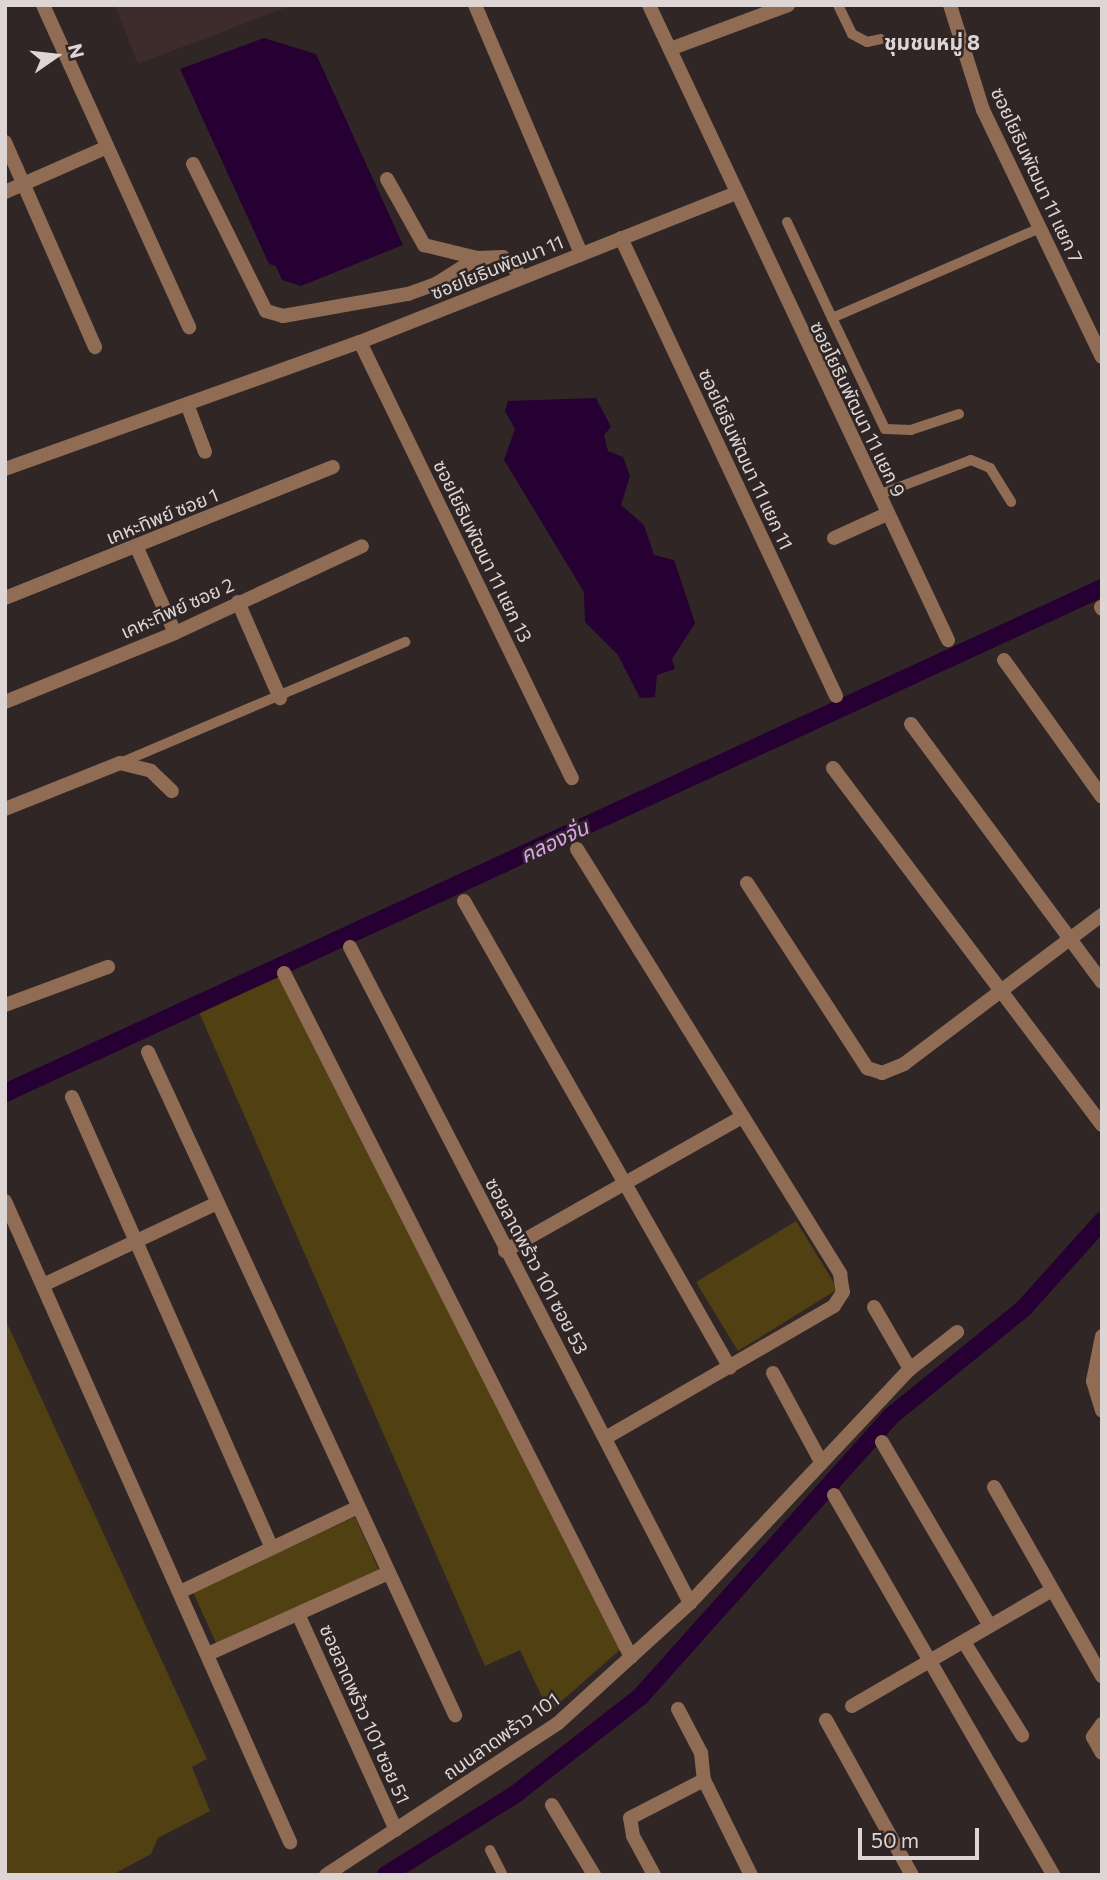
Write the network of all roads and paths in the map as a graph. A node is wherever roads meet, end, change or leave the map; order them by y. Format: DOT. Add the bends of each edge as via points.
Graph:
graph roads {
  1 [pos="43,5"];
  2 [pos="475,5"];
  3 [pos="649,5"];
  4 [pos="788,5"];
  5 [pos="838,5"];
  6 [pos="950,5"];
  7 [pos="881,39"];
  8 [pos="670,49"];
  9 [pos="5,142"];
  10 [pos="105,148"];
  11 [pos="193,164"];
  12 [pos="387,179"];
  13 [pos="24,184"];
  14 [pos="5,192"];
  15 [pos="734,194"];
  16 [pos="786,222"];
  17 [pos="1040,229"];
  18 [pos="621,238"];
  19 [pos="582,254"];
  20 [pos="477,258"];
  21 [pos="522,277"];
  22 [pos="832,318"];
  23 [pos="189,327"];
  24 [pos="360,342"];
  25 [pos="95,347"];
  26 [pos="1102,357"];
  27 [pos="187,404"];
  28 [pos="959,414"];
  29 [pos="205,452"];
  30 [pos="333,467"];
  31 [pos="5,469"];
  32 [pos="878,495"];
  33 [pos="1011,502"];
  34 [pos="887,514"];
  35 [pos="834,538"];
  36 [pos="362,546"];
  37 [pos="137,548"];
  38 [pos="5,598"];
  39 [pos="238,602"];
  40 [pos="175,633"];
  41 [pos="948,640"];
  42 [pos="405,642"];
  43 [pos="1004,660"];
  44 [pos="836,696"];
  45 [pos="280,698"];
  46 [pos="5,702"];
  47 [pos="911,724"];
  48 [pos="120,763"];
  49 [pos="833,768"];
  50 [pos="572,778"];
  51 [pos="172,791"];
  52 [pos="1102,797"];
  53 [pos="5,809"];
  54 [pos="577,849"];
  55 [pos="747,883"];
  56 [pos="464,901"];
  57 [pos="1102,915"];
  58 [pos="1069,939"];
  59 [pos="351,947"];
  60 [pos="108,967"];
  61 [pos="284,973"];
  62 [pos="1102,982"];
  63 [pos="1001,991"];
  64 [pos="5,1005"];
  65 [pos="148,1052"];
  66 [pos="72,1097"];
  67 [pos="740,1118"];
  68 [pos="1102,1125"];
  69 [pos="624,1186"];
  70 [pos="5,1202"];
  71 [pos="217,1203"];
  72 [pos="136,1241"];
  73 [pos="505,1251"];
  74 [pos="43,1285"];
  75 [pos="874,1307"];
  76 [pos="957,1332"];
  77 [pos="1102,1336"];
  78 [pos="730,1368"];
  79 [pos="910,1369"];
  80 [pos="774,1373"];
  81 [pos="1102,1411"];
  82 [pos="607,1437"];
  83 [pos="881,1442"];
  84 [pos="821,1460"];
  85 [pos="994,1486"];
  86 [pos="834,1495"];
  87 [pos="356,1508"];
  88 [pos="272,1548"];
  89 [pos="388,1573"];
  90 [pos="1052,1590"];
  91 [pos="180,1592"];
  92 [pos="690,1603"];
  93 [pos="298,1614"];
  94 [pos="990,1626"];
  95 [pos="964,1642"];
  96 [pos="208,1654"];
  97 [pos="631,1657"];
  98 [pos="931,1663"];
  99 [pos="1102,1676"];
  100 [pos="852,1706"];
  101 [pos="678,1709"];
  102 [pos="455,1715"];
  103 [pos="826,1720"];
  104 [pos="1102,1724"];
  105 [pos="1022,1735"];
  106 [pos="1102,1753"];
  107 [pos="704,1780"];
  108 [pos="552,1805"];
  109 [pos="396,1830"];
  110 [pos="290,1842"];
  111 [pos="490,1850"];
  112 [pos="326,1875"];
  113 [pos="503,1875"];
  114 [pos="594,1875"];
  115 [pos="654,1875"];
  116 [pos="751,1875"];
  117 [pos="912,1875"];
  118 [pos="1053,1875"];
  1 -- 10 [label="street"];
  2 -- 19 [label="street"];
  3 -- 8 [label="street"];
  4 -- 8 [label="street"];
  5 -- 7 [label="lane" via="859,40"];
  6 -- 17 [label="street, ซอยโยธินพัฒนา 11 แยก 7" via="983,110"];
  8 -- 15 [label="street"];
  9 -- 13 [label="street"];
  10 -- 13 [label="street"];
  10 -- 23 [label="street"];
  11 -- 20 [label="street" via="266,311 283,316 408,294 436,284"];
  12 -- 20 [label="street" via="424,245"];
  13 -- 14 [label="street"];
  13 -- 25 [label="street"];
  15 -- 18 [label="street, ซอยโยธินพัฒนา 11"];
  15 -- 32 [label="street, ซอยโยธินพัฒนา 11 แยก 9"];
  16 -- 22 [label="lane"];
  17 -- 22 [label="lane"];
  17 -- 26 [label="street, ซอยโยธินพัฒนา 11 แยก 7"];
  18 -- 19 [label="street, ซอยโยธินพัฒนา 11"];
  18 -- 44 [label="street, ซอยโยธินพัฒนา 11 แยก 11"];
  19 -- 21 [label="street, ซอยโยธินพัฒนา 11"];
  20 -- 21 [label="street" via="510,259"];
  21 -- 24 [label="street, ซอยโยธินพัฒนา 11"];
  22 -- 28 [label="lane" via="885,429 911,430"];
  24 -- 27 [label="street, ซอยโยธินพัฒนา 11"];
  24 -- 50 [label="street, ซอยโยธินพัฒนา 11 แยก 13"];
  27 -- 29 [label="street"];
  27 -- 31 [label="street, ซอยโยธินพัฒนา 11"];
  30 -- 37 [label="street, เคหะทิพย์ ซอย 1"];
  32 -- 33 [label="lane" via="971,460 990,468"];
  32 -- 34 [label="street, ซอยโยธินพัฒนา 11 แยก 9"];
  34 -- 35 [label="street"];
  34 -- 41 [label="street, ซอยโยธินพัฒนา 11 แยก 9"];
  36 -- 39 [label="street, เคหะทิพย์ ซอย 2"];
  37 -- 38 [label="street, เคหะทิพย์ ซอย 1"];
  37 -- 40 [label="street"];
  39 -- 40 [label="street, เคหะทิพย์ ซอย 2"];
  39 -- 45 [label="street"];
  40 -- 46 [label="street, เคหะทิพย์ ซอย 2"];
  42 -- 45 [label="lane"];
  43 -- 52 [label="street"];
  45 -- 48 [label="lane"];
  47 -- 58 [label="street"];
  48 -- 51 [label="street" via="151,771"];
  48 -- 53 [label="street"];
  49 -- 63 [label="street"];
  54 -- 67 [label="street"];
  55 -- 63 [label="street" via="873,1072 904,1064"];
  56 -- 69 [label="street"];
  57 -- 58 [label="street"];
  58 -- 62 [label="street"];
  58 -- 63 [label="street"];
  59 -- 73 [label="street, ซอยลาดพร้าว 101 ซอย 53"];
  60 -- 64 [label="street"];
  61 -- 97 [label="street"];
  63 -- 68 [label="street"];
  65 -- 71 [label="street"];
  66 -- 72 [label="street"];
  67 -- 69 [label="street"];
  67 -- 78 [label="street" via="840,1274 843,1292 834,1306"];
  69 -- 73 [label="street"];
  69 -- 78 [label="street"];
  70 -- 74 [label="street"];
  71 -- 72 [label="street"];
  71 -- 87 [label="street"];
  72 -- 74 [label="street"];
  72 -- 88 [label="street"];
  73 -- 82 [label="street, ซอยลาดพร้าว 101 ซอย 53"];
  74 -- 91 [label="street"];
  75 -- 79 [label="street"];
  76 -- 79 [label="street, ถนนลาดพร้าว 101"];
  77 -- 81 [label="street" via="1093,1381"];
  78 -- 82 [label="street"];
  79 -- 84 [label="street, ถนนลาดพร้าว 101"];
  80 -- 84 [label="street"];
  82 -- 92 [label="street, ซอยลาดพร้าว 101 ซอย 53"];
  83 -- 94 [label="street"];
  84 -- 92 [label="street, ถนนลาดพร้าว 101"];
  85 -- 90 [label="street"];
  86 -- 98 [label="street"];
  87 -- 88 [label="street"];
  87 -- 89 [label="street"];
  88 -- 91 [label="street"];
  89 -- 93 [label="street"];
  89 -- 102 [label="street"];
  90 -- 94 [label="street"];
  90 -- 99 [label="street"];
  91 -- 96 [label="street"];
  92 -- 97 [label="street, ถนนลาดพร้าว 101"];
  93 -- 96 [label="street"];
  93 -- 109 [label="street, ซอยลาดพร้าว 101 ซอย 51"];
  94 -- 95 [label="street"];
  95 -- 98 [label="street"];
  95 -- 105 [label="street"];
  96 -- 110 [label="street"];
  97 -- 109 [label="street, ถนนลาดพร้าว 101" via="557,1724"];
  98 -- 100 [label="street"];
  98 -- 118 [label="street"];
  101 -- 107 [label="street" via="701,1753"];
  103 -- 117 [label="street"];
  104 -- 106 [label="street" via="1093,1737"];
  107 -- 115 [label="street" via="630,1818 633,1836"];
  107 -- 116 [label="street"];
  108 -- 114 [label="street"];
  109 -- 112 [label="street, ถนนลาดพร้าว 101"];
  111 -- 113 [label="lane"];
}
